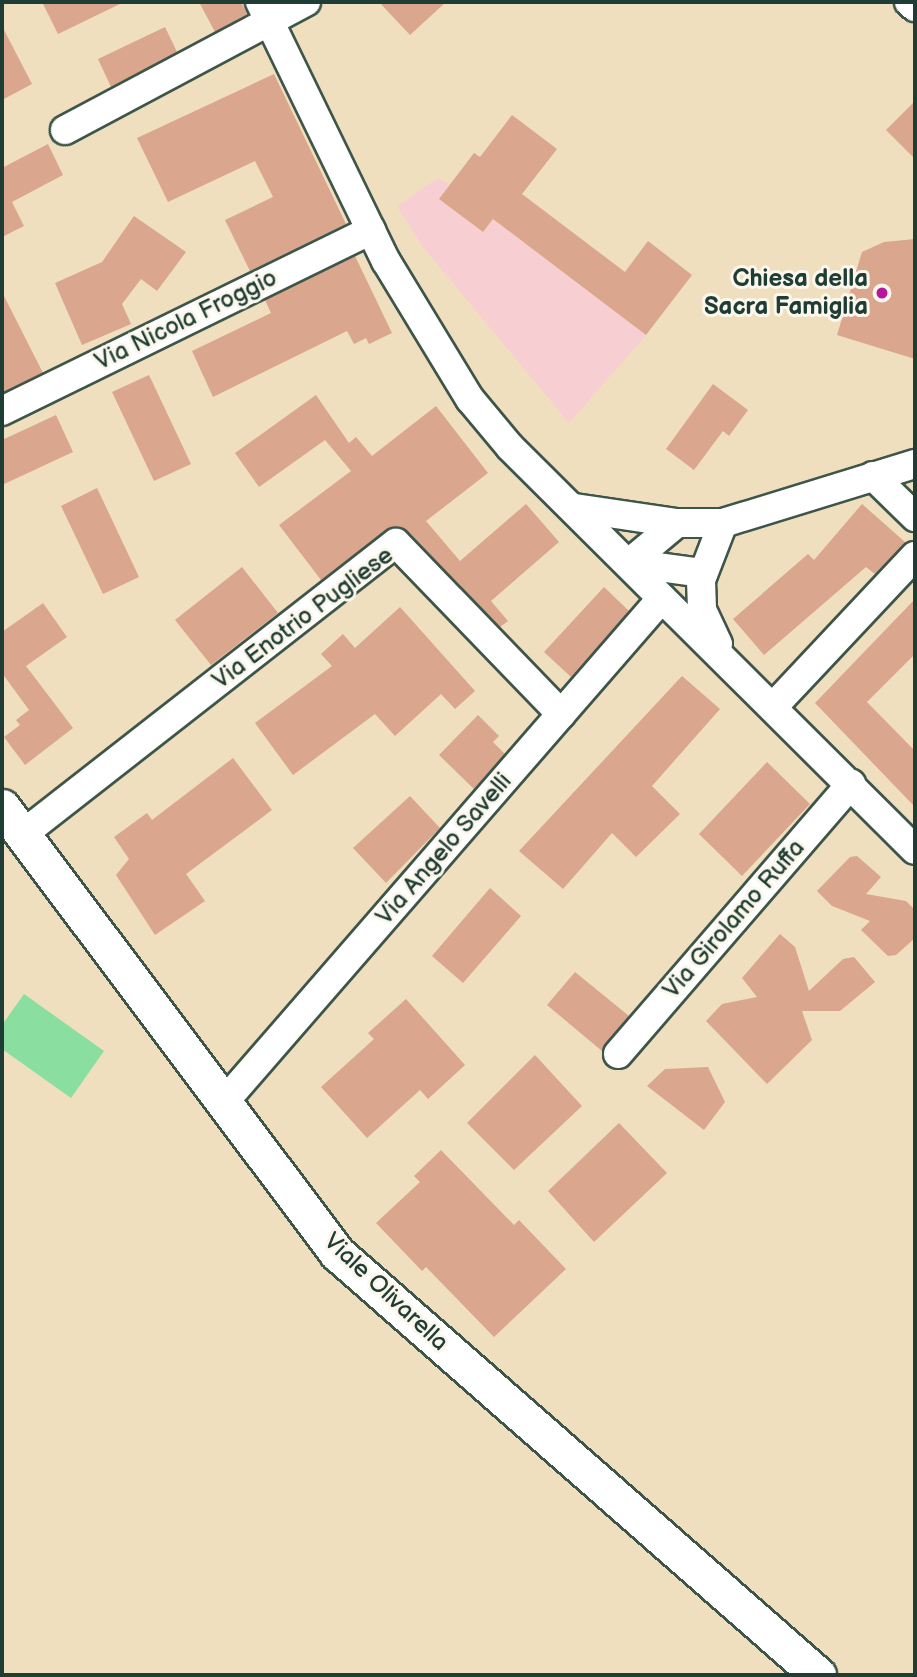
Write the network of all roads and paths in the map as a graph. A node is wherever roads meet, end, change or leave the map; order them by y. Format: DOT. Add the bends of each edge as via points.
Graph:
graph roads {
  1 [pos="306,2"];
  2 [pos="909,2"];
  3 [pos="915,8"];
  4 [pos="265,12"];
  5 [pos="65,130"];
  6 [pos="371,230"];
  7 [pos="2,411"];
  8 [pos="915,464"];
  9 [pos="873,475"];
  10 [pos="575,508"];
  11 [pos="915,517"];
  12 [pos="677,523"];
  13 [pos="723,523"];
  14 [pos="915,556"];
  15 [pos="629,563"];
  16 [pos="703,573"];
  17 [pos="662,598"];
  18 [pos="724,659"];
  19 [pos="773,707"];
  20 [pos="561,714"];
  21 [pos="851,783"];
  22 [pos="2,807"];
  23 [pos="23,834"];
  24 [pos="915,850"];
  25 [pos="618,1054"];
  26 [pos="225,1101"];
  27 [pos="818,1675"];
  1 -- 4 [label="street"];
  2 -- 3 [label="street"];
  4 -- 5 [label="street"];
  4 -- 6 [label="street"];
  6 -- 7 [label="street, Via Nicola Froggio"];
  6 -- 10 [label="street" via="424,328 470,399 510,447"];
  8 -- 9 [label="street"];
  9 -- 11 [label="street"];
  9 -- 13 [label="street"];
  10 -- 12 [label="street"];
  10 -- 15 [label="street"];
  12 -- 13 [label="street"];
  12 -- 15 [label="street"];
  13 -- 16 [label="street"];
  14 -- 19 [label="street"];
  15 -- 16 [label="street"];
  15 -- 17 [label="street"];
  16 -- 18 [label="street" via="702,609"];
  17 -- 18 [label="street"];
  17 -- 20 [label="street, Via Angelo Savelli"];
  18 -- 19 [label="street"];
  19 -- 21 [label="street"];
  20 -- 23 [label="street, Via Enotrio Pugliese" via="396,543"];
  20 -- 26 [label="street, Via Angelo Savelli"];
  21 -- 24 [label="street"];
  21 -- 25 [label="street, Via Girolamo Ruffa"];
  22 -- 23 [label="street, Viale Olivarella"];
  23 -- 26 [label="street, Viale Olivarella"];
  26 -- 27 [label="street, Viale Olivarella" via="337,1253"];
}
